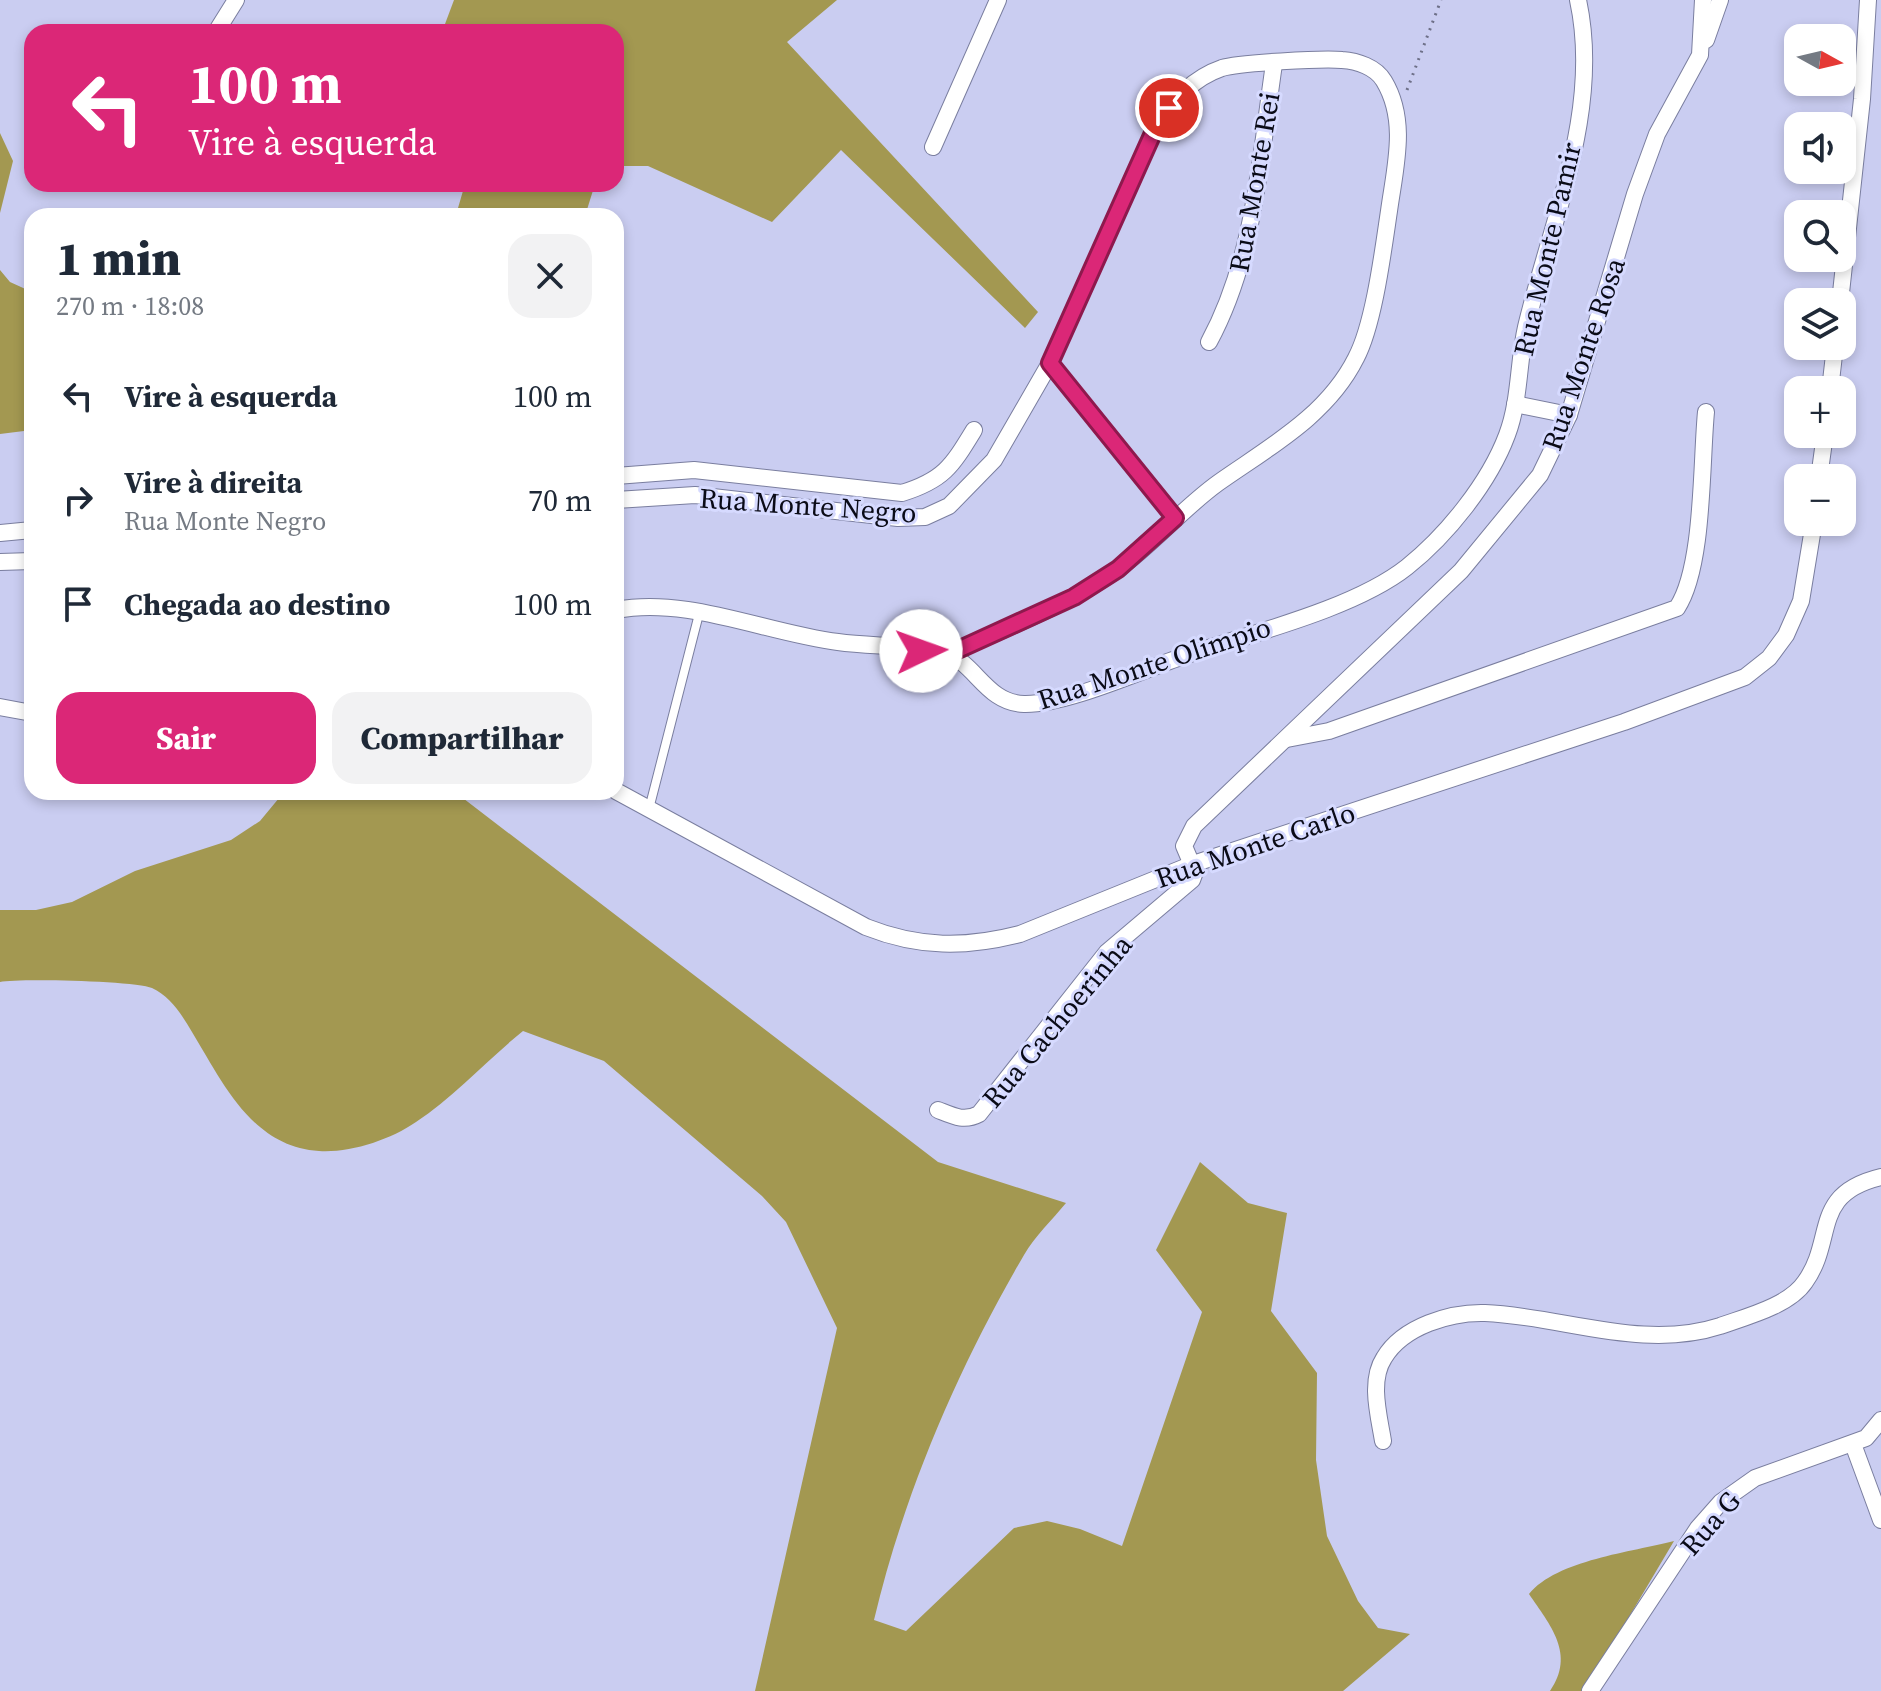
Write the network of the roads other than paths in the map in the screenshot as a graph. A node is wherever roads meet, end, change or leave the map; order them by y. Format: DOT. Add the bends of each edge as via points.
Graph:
graph roads {
  1 [pos="236,0"];
  2 [pos="998,0"];
  3 [pos="1578,0"];
  4 [pos="1703,0"];
  5 [pos="1720,0"];
  6 [pos="1868,0"];
  7 [pos="221,24"];
  8 [pos="1700,55"];
  9 [pos="1274,64"];
  10 [pos="933,147"];
  11 [pos="1842,288"];
  12 [pos="1209,342"];
  13 [pos="1050,363"];
  14 [pos="1515,404"];
  15 [pos="1706,412"];
  16 [pos="1569,415"];
  17 [pos="974,430"];
  18 [pos="624,475"];
  19 [pos="624,499"];
  20 [pos="1175,518"];
  21 [pos="24,531"];
  22 [pos="0,533"];
  23 [pos="1812,536"];
  24 [pos="24,561"];
  25 [pos="0,562"];
  26 [pos="624,609"];
  27 [pos="699,614"];
  28 [pos="949,654"];
  29 [pos="0,707"];
  30 [pos="24,712"];
  31 [pos="1286,739"];
  32 [pos="624,796"];
  33 [pos="649,810"];
  34 [pos="1193,864"];
  35 [pos="938,1110"];
  36 [pos="1881,1177"];
  37 [pos="1881,1420"];
  38 [pos="1383,1441"];
  39 [pos="1853,1444"];
  40 [pos="1881,1520"];
  41 [pos="1590,1691"];
  1 -- 7 [label="street"];
  2 -- 10 [label="street"];
  3 -- 14 [label="street, Rua Monte Pamir" via="1586,61 1563,203 1526,330"];
  4 -- 8 [label="street, Rua Monte Rosa"];
  5 -- 8 [label="street"];
  6 -- 11 [label="street"];
  8 -- 16 [label="street, Rua Monte Rosa" via="1646,164"];
  9 -- 12 [label="street, Rua Monte Rei" via="1243,263"];
  9 -- 13 [label="street, Rua Monte Negro" via="1221,68 1179,94 1158,122"];
  9 -- 20 [label="street, Rua Monte Negro" via="1340,59 1359,63 1382,76 1398,116 1388,218 1365,337 1356,359 1314,414"];
  13 -- 19 [label="street, Rua Monte Negro" via="994,460 949,506 925,517 695,495"];
  13 -- 20 [label="street"];
  14 -- 16 [label="street"];
  14 -- 28 [label="street, Rua Monte Olimpio" via="1508,434 1473,495 1422,553 1373,588 1039,703 1010,702 993,694"];
  15 -- 31 [label="street" via="1693,562 1677,608 1329,731"];
  16 -- 31 [label="street, Rua Monte Rosa" via="1540,475 1482,550"];
  17 -- 18 [label="street" via="953,466 931,484 902,493 694,470"];
  20 -- 28 [label="street, Rua Monte Negro" via="1094,585"];
  21 -- 22 [label="street"];
  23 -- 34 [label="street, Rua Monte Carlo" via="1801,601 1786,635 1745,677"];
  24 -- 25 [label="street"];
  26 -- 27 [label="street" via="652,605"];
  27 -- 28 [label="street" via="811,638"];
  27 -- 33 [label="lane"];
  29 -- 30 [label="street"];
  31 -- 34 [label="street, Rua Monte Rosa" via="1189,833 1184,846"];
  32 -- 33 [label="street, Rua Monte Carlo"];
  33 -- 34 [label="street, Rua Monte Carlo" via="866,927 927,944 953,946 1020,934"];
  34 -- 35 [label="street, Rua Cachoerinha" via="1192,880 1107,952 979,1114 970,1119"];
  36 -- 38 [label="street" via="1834,1202 1812,1269 1799,1289 1716,1327 1640,1334 1484,1313 1443,1317 1411,1332 1383,1358 1376,1389"];
  37 -- 39 [label="street, Rua G"];
  39 -- 40 [label="street"];
  39 -- 41 [label="street, Rua G" via="1755,1478 1721,1502 1698,1528"];
}
